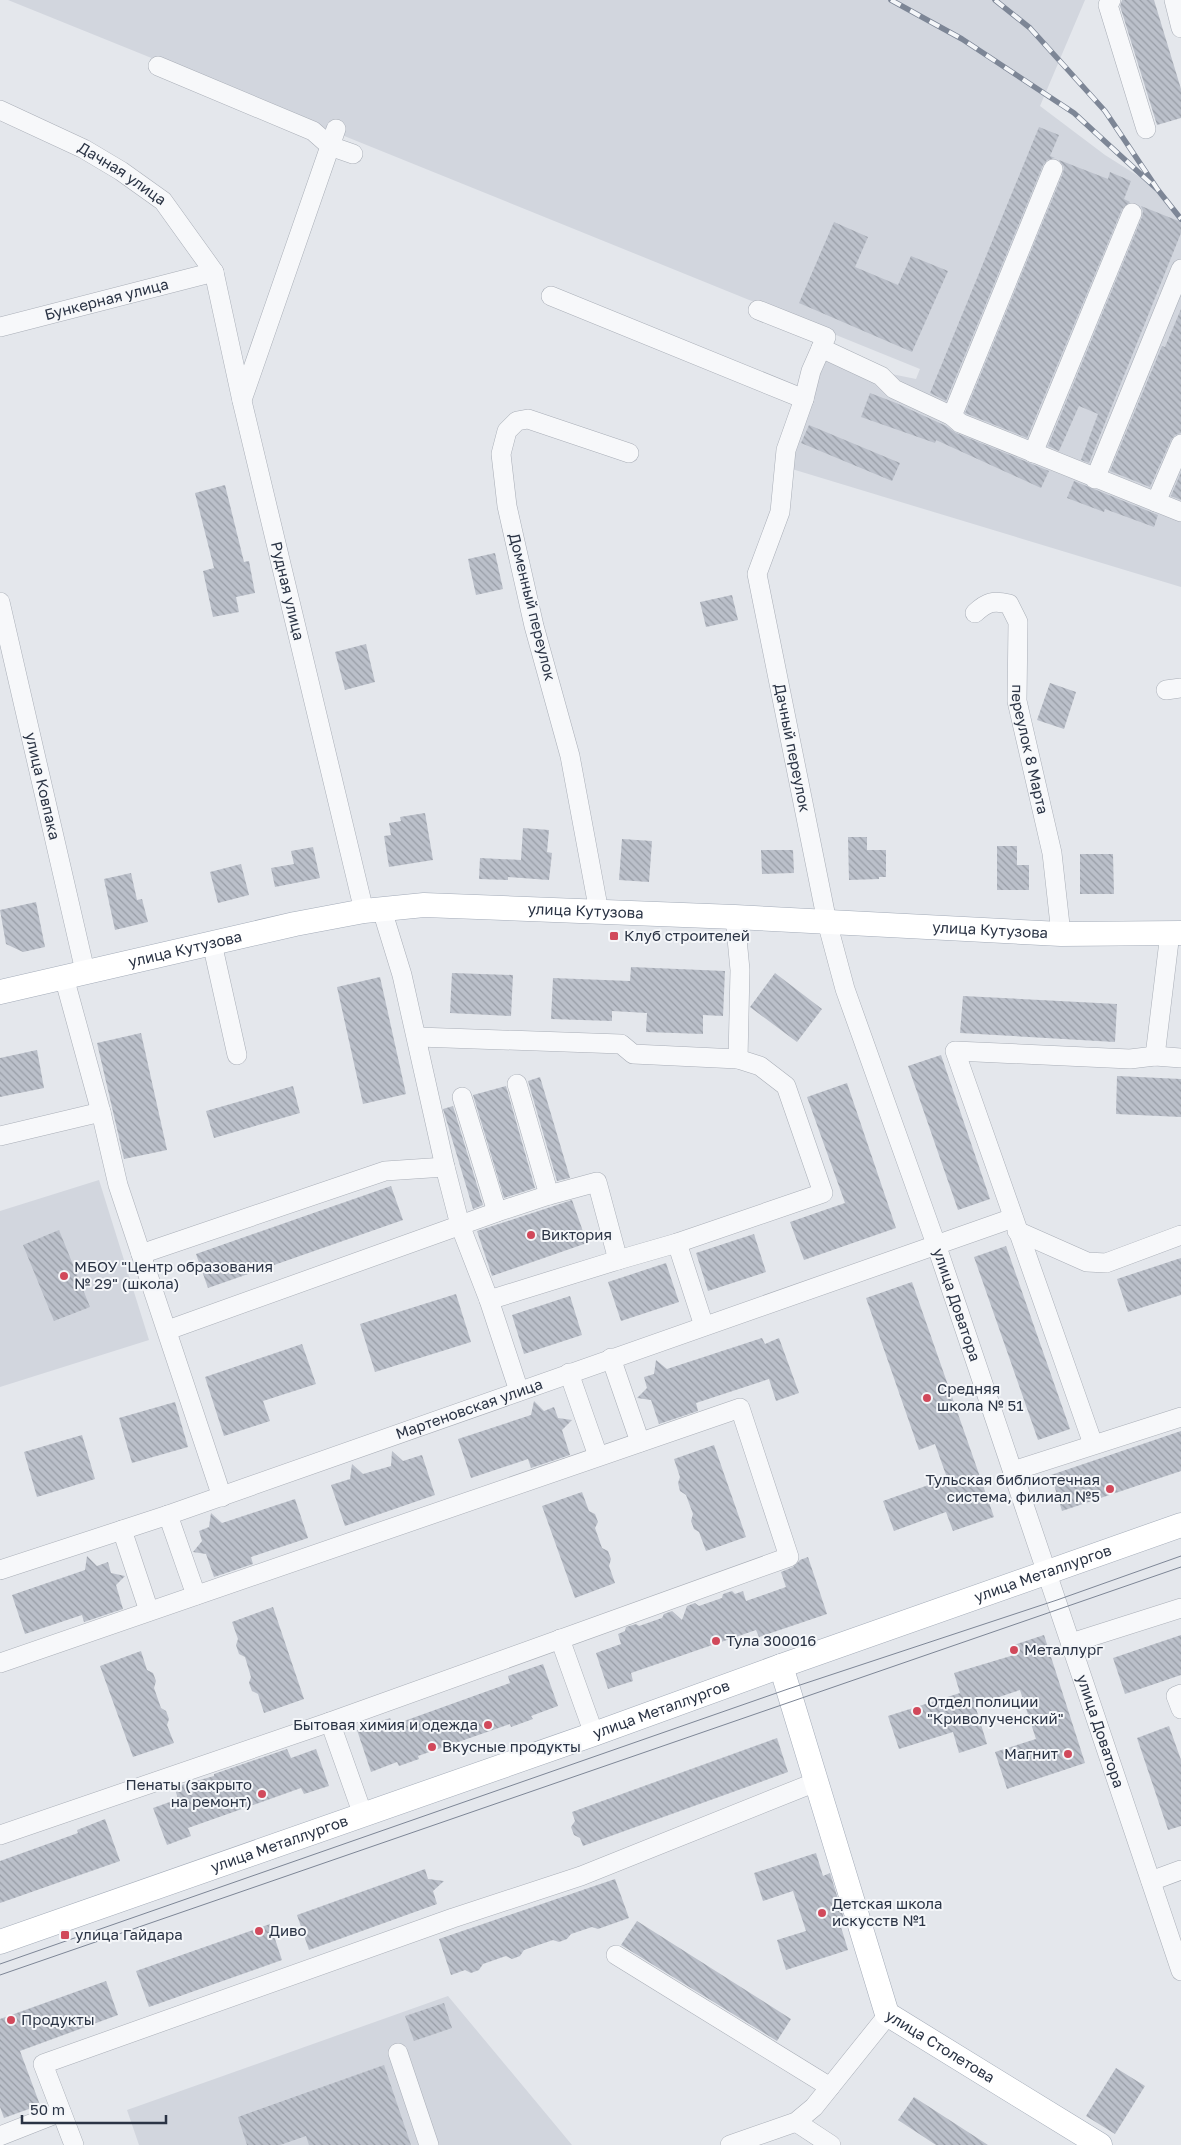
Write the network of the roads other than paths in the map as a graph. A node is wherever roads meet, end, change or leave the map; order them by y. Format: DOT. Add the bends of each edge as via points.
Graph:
graph roads {
  1 [pos="1112,0"];
  2 [pos="1174,0"];
  3 [pos="1181,28"];
  4 [pos="158,66"];
  5 [pos="0,110"];
  6 [pos="1146,130"];
  7 [pos="333,137"];
  8 [pos="352,154"];
  9 [pos="1053,169"];
  10 [pos="1132,213"];
  11 [pos="1180,269"];
  12 [pos="214,272"];
  13 [pos="551,296"];
  14 [pos="758,310"];
  15 [pos="0,327"];
  16 [pos="822,348"];
  17 [pos="804,399"];
  18 [pos="242,401"];
  19 [pos="952,416"];
  20 [pos="1181,444"];
  21 [pos="629,453"];
  22 [pos="1033,453"];
  23 [pos="1095,479"];
  24 [pos="1156,502"];
  25 [pos="1181,512"];
  26 [pos="0,602"];
  27 [pos="975,613"];
  28 [pos="373,910"];
  29 [pos="599,912"];
  30 [pos="735,917"];
  31 [pos="827,922"];
  32 [pos="1176,933"];
  33 [pos="1061,934"];
  34 [pos="212,944"];
  35 [pos="75,974"];
  36 [pos="0,992"];
  37 [pos="418,1037"];
  38 [pos="237,1055"];
  39 [pos="1155,1056"];
  40 [pos="1181,1058"];
  41 [pos="738,1059"];
  42 [pos="517,1084"];
  43 [pos="462,1097"];
  44 [pos="102,1112"];
  45 [pos="0,1136"];
  46 [pos="445,1166"];
  47 [pos="549,1195"];
  48 [pos="497,1212"];
  49 [pos="1015,1224"];
  50 [pos="460,1225"];
  51 [pos="1181,1235"];
  52 [pos="677,1243"];
  53 [pos="937,1247"];
  54 [pos="141,1254"];
  55 [pos="618,1260"];
  56 [pos="490,1300"];
  57 [pos="704,1326"];
  58 [pos="168,1330"];
  59 [pos="611,1358"];
  60 [pos="569,1373"];
  61 [pos="519,1391"];
  62 [pos="1181,1417"];
  63 [pos="640,1442"];
  64 [pos="1093,1444"];
  65 [pos="598,1456"];
  66 [pos="1013,1471"];
  67 [pos="222,1496"];
  68 [pos="168,1515"];
  69 [pos="1181,1525"];
  70 [pos="122,1530"];
  71 [pos="0,1570"];
  72 [pos="1047,1572"];
  73 [pos="196,1595"];
  74 [pos="1181,1608"];
  75 [pos="150,1611"];
  76 [pos="560,1639"];
  77 [pos="1072,1643"];
  78 [pos="0,1663"];
  79 [pos="781,1666"];
  80 [pos="1181,1694"];
  81 [pos="1181,1709"];
  82 [pos="330,1722"];
  83 [pos="594,1734"];
  84 [pos="816,1782"];
  85 [pos="363,1814"];
  86 [pos="0,1836"];
  87 [pos="1181,1870"];
  88 [pos="1151,1880"];
  89 [pos="0,1942"];
  90 [pos="616,1955"];
  91 [pos="1181,1972"];
  92 [pos="887,2014"];
  93 [pos="398,2054"];
  94 [pos="830,2087"];
  95 [pos="61,2112"];
  96 [pos="796,2122"];
  97 [pos="0,2136"];
  98 [pos="74,2145"];
  99 [pos="429,2145"];
  100 [pos="730,2145"];
  101 [pos="831,2145"];
  102 [pos="1100,2145"];
  1 -- 6 [label="street" via="1108,5"];
  2 -- 3 [label="street"];
  4 -- 7 [label="street"];
  5 -- 12 [label="street, Дачная улица" via="84,150 163,201"];
  7 -- 8 [label="street"];
  7 -- 18 [label="street"];
  9 -- 19 [label="street"];
  10 -- 22 [label="street"];
  11 -- 23 [label="street"];
  12 -- 15 [label="street, Бункерная улица"];
  12 -- 18 [label="street, Рудная улица"];
  13 -- 17 [label="street"];
  14 -- 16 [label="street" via="826,337"];
  16 -- 17 [label="street" via="811,371"];
  16 -- 19 [label="street" via="881,376 894,389"];
  17 -- 31 [label="street, Дачный переулок" via="786,450 780,512 757,574"];
  18 -- 28 [label="street, Рудная улица"];
  19 -- 22 [label="street" via="960,423"];
  20 -- 24 [label="street"];
  21 -- 29 [label="street, Доменный переулок" via="528,419 517,421 507,431 501,454 507,506 534,626 570,756"];
  22 -- 23 [label="street"];
  23 -- 24 [label="street"];
  24 -- 25 [label="street"];
  26 -- 35 [label="street, улица Ковпака"];
  27 -- 33 [label="street, переулок 8 Марта" via="986,603 997,601 1009,604 1018,622 1016,701 1052,853"];
  28 -- 29 [label="main road, улица Кутузова" via="424,905"];
  28 -- 34 [label="main road, улица Кутузова"];
  28 -- 37 [label="street, Рудная улица" via="402,975"];
  29 -- 30 [label="main road, улица Кутузова"];
  30 -- 31 [label="main road, улица Кутузова"];
  30 -- 41 [label="street" via="740,970"];
  31 -- 33 [label="main road, улица Кутузова"];
  31 -- 53 [label="street, улица Доватора" via="844,989"];
  32 -- 33 [label="main road, улица Кутузова"];
  32 -- 39 [label="street"];
  34 -- 35 [label="main road, улица Кутузова"];
  34 -- 38 [label="street"];
  35 -- 36 [label="main road, улица Кутузова"];
  35 -- 44 [label="street, улица Ковпака"];
  37 -- 41 [label="street" via="621,1044 632,1054"];
  37 -- 46 [label="street, Рудная улица"];
  39 -- 40 [label="street"];
  39 -- 49 [label="street" via="1130,1058 956,1051"];
  41 -- 52 [label="street" via="760,1066 786,1086 824,1193"];
  42 -- 47 [label="street"];
  43 -- 48 [label="street"];
  44 -- 45 [label="street"];
  44 -- 54 [label="street, улица Ковпака" via="118,1185"];
  46 -- 50 [label="street, Рудная улица"];
  46 -- 54 [label="street" via="386,1171"];
  47 -- 48 [label="street"];
  47 -- 55 [label="street" via="597,1182"];
  48 -- 50 [label="street"];
  49 -- 51 [label="street" via="1087,1262 1106,1263"];
  49 -- 53 [label="street, Мартеновская улица"];
  49 -- 64 [label="street"];
  50 -- 56 [label="street, Рудная улица"];
  50 -- 58 [label="street"];
  52 -- 55 [label="street"];
  52 -- 57 [label="street"];
  53 -- 57 [label="street, Мартеновская улица"];
  53 -- 66 [label="street, улица Доватора"];
  54 -- 58 [label="street, улица Ковпака"];
  55 -- 56 [label="street"];
  56 -- 61 [label="street, Рудная улица"];
  57 -- 59 [label="street, Мартеновская улица"];
  58 -- 67 [label="street, улица Ковпака"];
  59 -- 60 [label="street, Мартеновская улица"];
  59 -- 63 [label="street"];
  60 -- 61 [label="street, Мартеновская улица"];
  60 -- 65 [label="street"];
  61 -- 67 [label="street, Мартеновская улица"];
  62 -- 64 [label="street"];
  63 -- 65 [label="street"];
  63 -- 76 [label="street" via="740,1408 789,1558"];
  64 -- 66 [label="street"];
  65 -- 73 [label="street"];
  66 -- 72 [label="street, улица Доватора"];
  67 -- 68 [label="street, Мартеновская улица"];
  68 -- 70 [label="street, Мартеновская улица"];
  68 -- 73 [label="street"];
  69 -- 72 [label="main road, улица Металлургов"];
  70 -- 71 [label="street, Мартеновская улица"];
  70 -- 75 [label="street"];
  72 -- 77 [label="street, улица Доватора"];
  72 -- 79 [label="main road, улица Металлургов"];
  73 -- 75 [label="street"];
  74 -- 77 [label="street"];
  75 -- 78 [label="street"];
  76 -- 82 [label="street"];
  76 -- 83 [label="street"];
  77 -- 88 [label="street, улица Доватора"];
  79 -- 83 [label="main road, улица Металлургов"];
  79 -- 84 [label="main road, улица Столетова"];
  80 -- 81 [label="street" via="1176,1696"];
  82 -- 85 [label="street"];
  82 -- 86 [label="street"];
  83 -- 85 [label="main road, улица Металлургов"];
  84 -- 92 [label="main road, улица Столетова"];
  84 -- 95 [label="street" via="581,1876 452,1918 43,2064"];
  85 -- 89 [label="main road, улица Металлургов"];
  87 -- 88 [label="street"];
  88 -- 91 [label="street, улица Доватора"];
  90 -- 94 [label="street"];
  92 -- 94 [label="street"];
  92 -- 102 [label="main road, улица Столетова"];
  93 -- 99 [label="street"];
  94 -- 96 [label="street"];
  95 -- 97 [label="street"];
  95 -- 98 [label="street"];
  96 -- 100 [label="street"];
  96 -- 101 [label="street"];
}
